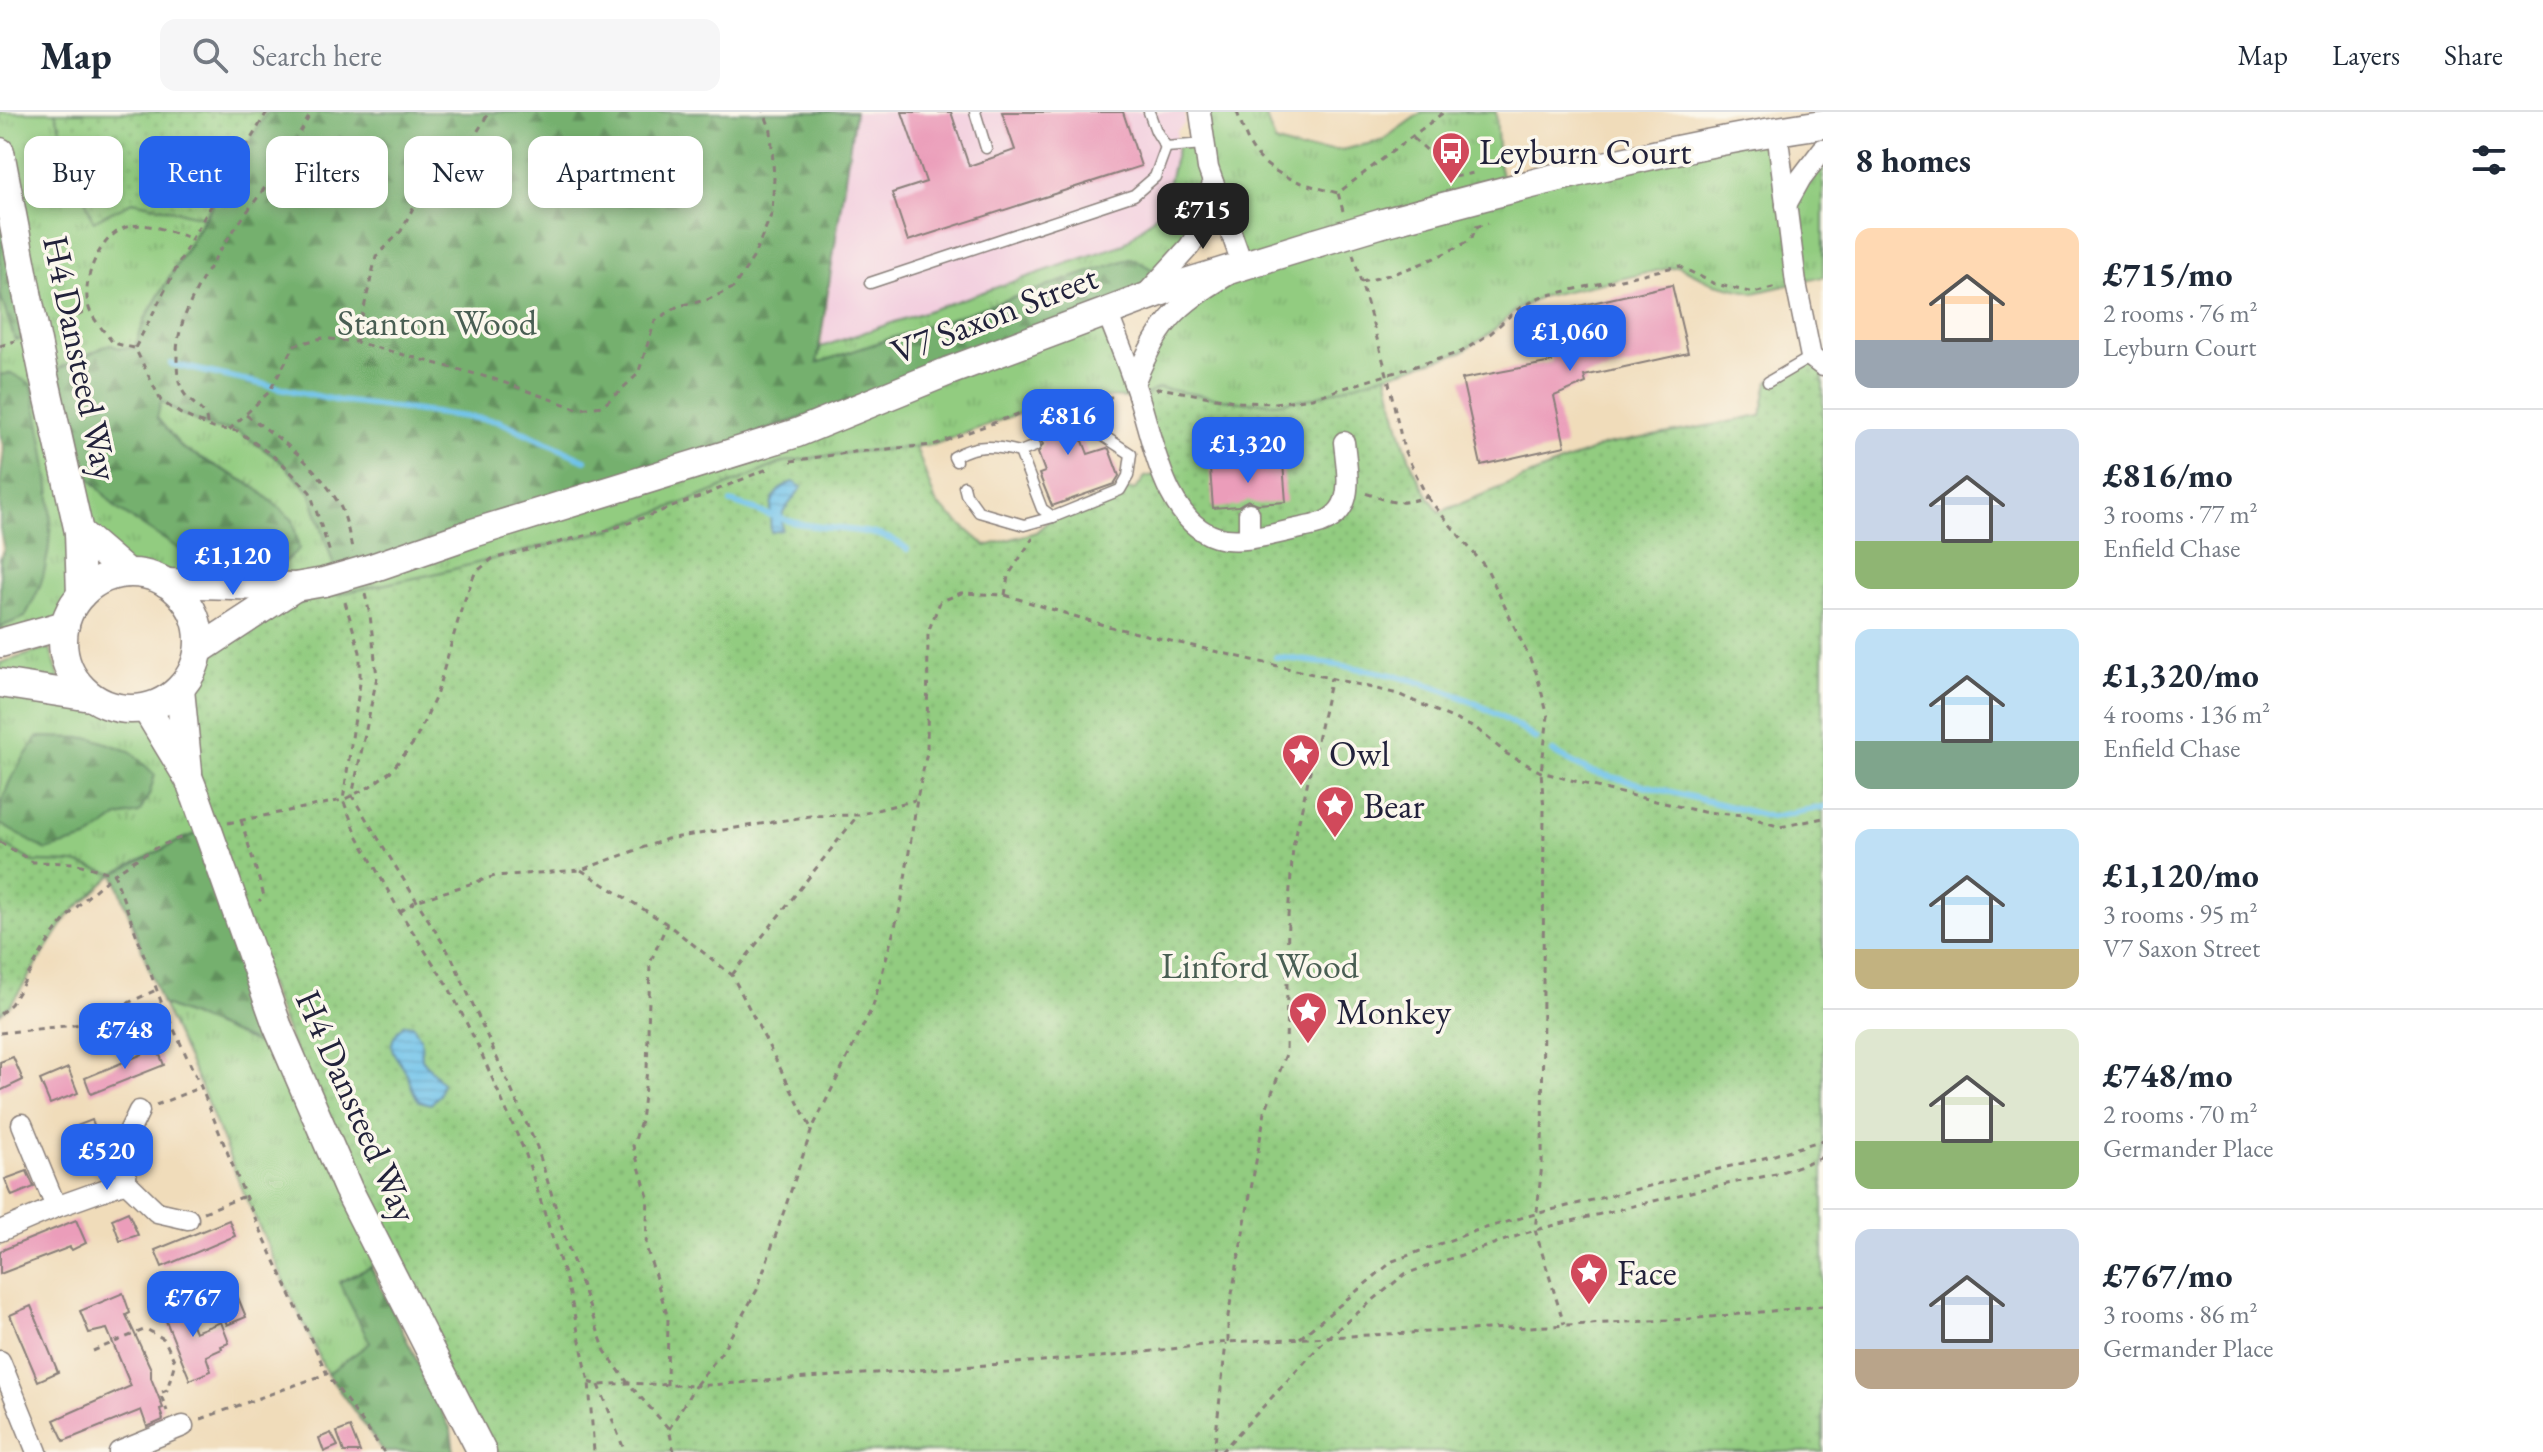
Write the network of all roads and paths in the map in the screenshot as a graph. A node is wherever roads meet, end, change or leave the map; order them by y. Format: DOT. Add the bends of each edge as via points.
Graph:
graph roads {
  1 [pos="267,112"];
  2 [pos="312,112"];
  3 [pos="489,112"];
  4 [pos="764,112"];
  5 [pos="975,112"];
  6 [pos="1149,112"];
  7 [pos="1200,112"];
  8 [pos="1237,112"];
  9 [pos="1818,112"];
  10 [pos="1823,124"];
  11 [pos="1777,131"];
  12 [pos="1413,138"];
  13 [pos="1204,144"];
  14 [pos="1166,147"];
  15 [pos="986,148"];
  16 [pos="1823,149"];
  17 [pos="0,152"];
  18 [pos="1475,173"];
  19 [pos="1213,183"];
  20 [pos="1338,193"];
  21 [pos="1786,205"];
  22 [pos="1488,223"];
  23 [pos="192,238"];
  24 [pos="1243,266"];
  25 [pos="1361,282"];
  26 [pos="870,283"];
  27 [pos="1142,299"];
  28 [pos="1107,312"];
  29 [pos="356,342"];
  30 [pos="135,348"];
  31 [pos="1817,362"];
  32 [pos="1387,374"];
  33 [pos="1768,382"];
  34 [pos="1134,383"];
  35 [pos="246,415"];
  36 [pos="207,425"];
  37 [pos="228,430"];
  38 [pos="1079,432"];
  39 [pos="1344,442"];
  40 [pos="1035,446"];
  41 [pos="1151,446"];
  42 [pos="1020,452"];
  43 [pos="1131,454"];
  44 [pos="956,461"];
  45 [pos="964,486"];
  46 [pos="1427,497"];
  47 [pos="1348,507"];
  48 [pos="1249,513"];
  49 [pos="1053,517"];
  50 [pos="79,532"];
  51 [pos="1249,538"];
  52 [pos="127,573"];
  53 [pos="362,573"];
  54 [pos="333,580"];
  55 [pos="166,583"];
  56 [pos="295,587"];
  57 [pos="81,595"];
  58 [pos="1005,595"];
  59 [pos="65,625"];
  60 [pos="0,643"];
  61 [pos="199,650"];
  62 [pos="1331,678"];
  63 [pos="0,683"];
  64 [pos="180,689"];
  65 [pos="91,697"];
  66 [pos="146,708"];
  67 [pos="1541,772"];
  68 [pos="192,788"];
  69 [pos="917,799"];
  70 [pos="343,800"];
  71 [pos="858,815"];
  72 [pos="1823,818"];
  73 [pos="241,820"];
  74 [pos="226,824"];
  75 [pos="198,833"];
  76 [pos="0,842"];
  77 [pos="581,870"];
  78 [pos="114,874"];
  79 [pos="416,901"];
  80 [pos="400,912"];
  81 [pos="240,921"];
  82 [pos="667,924"];
  83 [pos="732,975"];
  84 [pos="156,990"];
  85 [pos="0,1014"];
  86 [pos="0,1033"];
  87 [pos="201,1087"];
  88 [pos="139,1111"];
  89 [pos="22,1124"];
  90 [pos="812,1129"];
  91 [pos="1823,1140"];
  92 [pos="1823,1157"];
  93 [pos="126,1182"];
  94 [pos="245,1196"];
  95 [pos="56,1207"];
  96 [pos="1535,1214"];
  97 [pos="188,1219"];
  98 [pos="1535,1230"];
  99 [pos="0,1231"];
  100 [pos="1823,1306"];
  101 [pos="1564,1324"];
  102 [pos="1328,1337"];
  103 [pos="1300,1338"];
  104 [pos="1227,1343"];
  105 [pos="93,1351"];
  106 [pos="0,1361"];
  107 [pos="327,1374"];
  108 [pos="589,1382"];
  109 [pos="628,1383"];
  110 [pos="599,1385"];
  111 [pos="667,1385"];
  112 [pos="695,1386"];
  113 [pos="178,1428"];
  114 [pos="669,1429"];
  115 [pos="37,1452"];
  116 [pos="119,1452"];
  117 [pos="384,1452"];
  118 [pos="482,1452"];
  119 [pos="594,1452"];
  120 [pos="625,1452"];
  121 [pos="674,1452"];
  122 [pos="1214,1452"];
  123 [pos="1221,1452"];
  1 -- 23 [label="path"];
  2 -- 36 [label="path" via="198,288 181,327 178,377"];
  3 -- 29 [label="path" via="455,170 440,188 415,204 401,231 376,257"];
  4 -- 29 [label="path" via="771,131 772,213 753,258 733,288 678,306 655,321 638,374 603,406 578,409 494,379"];
  5 -- 15 [label="lane"];
  6 -- 14 [label="lane"];
  7 -- 13 [label="street"];
  8 -- 20 [label="path" via="1252,148 1269,167 1301,184"];
  9 -- 11 [label="street"];
  10 -- 11 [label="street, V7 Saxon Street"];
  11 -- 21 [label="street"];
  11 -- 24 [label="street, V7 Saxon Street, bridge" via="1587,170"];
  12 -- 18 [label="path" via="1449,178"];
  13 -- 14 [label="lane"];
  13 -- 19 [label="street"];
  14 -- 26 [label="lane" via="1155,177 1134,195"];
  16 -- 21 [label="street"];
  17 -- 50 [label="street, H4 Dansteed Way, bridge"];
  19 -- 24 [label="street"];
  19 -- 27 [label="street" via="1200,230"];
  21 -- 31 [label="street" via="1796,283"];
  22 -- 25 [label="path" via="1476,227 1471,240 1426,263"];
  23 -- 30 [label="path"];
  23 -- 30 [label="path" via="130,225 108,239 94,258 89,310 113,343"];
  24 -- 27 [label="street, V7 Saxon Street"];
  24 -- 34 [label="street" via="1193,295 1168,318"];
  27 -- 28 [label="street, V7 Saxon Street"];
  28 -- 34 [label="street"];
  28 -- 53 [label="street, V7 Saxon Street" via="797,433 473,533"];
  29 -- 35 [label="path" via="322,338 295,345 269,392"];
  30 -- 36 [label="path" via="161,401"];
  31 -- 33 [label="lane"];
  32 -- 46 [label="path" via="1404,450"];
  34 -- 41 [label="street"];
  35 -- 37 [label="path"];
  35 -- 53 [label="path" via="289,444 341,506"];
  36 -- 37 [label="path"];
  37 -- 54 [label="path" via="238,431 280,461 310,492"];
  38 -- 43 [label="lane" via="1102,435"];
  39 -- 47 [label="street"];
  40 -- 42 [label="lane"];
  41 -- 43 [label="lane"];
  41 -- 51 [label="street" via="1178,504 1199,529 1217,538"];
  42 -- 44 [label="lane" via="969,447 954,457"];
  42 -- 49 [label="lane" via="1042,509"];
  43 -- 49 [label="lane" via="1120,490"];
  45 -- 49 [label="lane" via="979,512 1024,525"];
  46 -- 47 [label="path" via="1400,504 1367,493"];
  46 -- 67 [label="path" via="1487,569 1536,672 1548,716"];
  47 -- 51 [label="street" via="1320,525"];
  48 -- 51 [label="street"];
  49 -- 58 [label="path" via="1039,528 1008,576"];
  50 -- 52 [label="street, H4 Dansteed Way"];
  50 -- 57 [label="street, H4 Dansteed Way"];
  52 -- 55 [label="street"];
  52 -- 57 [label="street" via="102,580"];
  53 -- 54 [label="street, V7 Saxon Street, bridge"];
  53 -- 79 [label="path" via="377,677 352,796"];
  54 -- 56 [label="street, V7 Saxon Street"];
  54 -- 70 [label="path" via="360,652"];
  55 -- 56 [label="street, V7 Saxon Street"];
  55 -- 61 [label="street" via="192,612"];
  56 -- 61 [label="street, V7 Saxon Street"];
  57 -- 59 [label="street"];
  58 -- 62 [label="path" via="1107,626"];
  58 -- 69 [label="path" via="961,593 940,602 932,617 927,752"];
  59 -- 60 [label="street"];
  59 -- 65 [label="street" via="67,665"];
  61 -- 64 [label="street"];
  62 -- 67 [label="path" via="1411,699 1477,729 1507,754"];
  62 -- 104 [label="path" via="1293,847 1286,1054 1265,1112"];
  63 -- 65 [label="street"];
  64 -- 66 [label="street"];
  64 -- 68 [label="street, H4 Dansteed Way"];
  65 -- 66 [label="street" via="118,707"];
  66 -- 68 [label="street, H4 Dansteed Way"];
  67 -- 72 [label="path" via="1780,827"];
  67 -- 96 [label="path" via="1542,1164"];
  68 -- 81 [label="street, H4 Dansteed Way, bridge"];
  69 -- 71 [label="path"];
  69 -- 90 [label="path" via="901,905 873,1006"];
  70 -- 73 [label="path"];
  70 -- 80 [label="path"];
  71 -- 77 [label="path" via="810,816 667,839"];
  71 -- 83 [label="path"];
  73 -- 74 [label="path"];
  73 -- 81 [label="path" via="264,896"];
  75 -- 78 [label="path" via="169,841"];
  76 -- 78 [label="path" via="33,862 74,863"];
  77 -- 79 [label="path" via="495,876"];
  77 -- 82 [label="path"];
  78 -- 84 [label="path"];
  78 -- 85 [label="path" via="68,916"];
  79 -- 80 [label="path"];
  79 -- 109 [label="path" via="452,958 495,1048 537,1147 605,1351"];
  80 -- 108 [label="path" via="449,988 526,1155 569,1290"];
  81 -- 118 [label="street, H4 Dansteed Way" via="277,1025 348,1189"];
  82 -- 83 [label="path"];
  82 -- 111 [label="path" via="650,963 647,1070 633,1146 648,1197 646,1246 668,1318"];
  83 -- 90 [label="path"];
  84 -- 86 [label="path" via="83,1024"];
  84 -- 87 [label="path"];
  87 -- 88 [label="path"];
  87 -- 94 [label="path"];
  88 -- 93 [label="street" via="127,1136"];
  89 -- 95 [label="street"];
  90 -- 112 [label="path" via="757,1290"];
  91 -- 96 [label="path"];
  92 -- 98 [label="path" via="1776,1174"];
  93 -- 95 [label="street"];
  93 -- 97 [label="street" via="157,1212"];
  94 -- 97 [label="path"];
  94 -- 107 [label="path"];
  95 -- 99 [label="street"];
  96 -- 98 [label="path"];
  96 -- 103 [label="path" via="1393,1261"];
  98 -- 101 [label="path"];
  98 -- 102 [label="path" via="1405,1274"];
  100 -- 101 [label="path"];
  101 -- 102 [label="path"];
  102 -- 103 [label="path"];
  102 -- 123 [label="path"];
  103 -- 104 [label="path"];
  104 -- 112 [label="path"];
  104 -- 122 [label="path"];
  105 -- 113 [label="path" via="146,1329 164,1339 175,1362 167,1390 160,1393"];
  106 -- 115 [label="street"];
  107 -- 113 [label="path"];
  107 -- 117 [label="path"];
  108 -- 110 [label="path"];
  108 -- 119 [label="path"];
  109 -- 110 [label="path"];
  109 -- 111 [label="path"];
  109 -- 114 [label="path"];
  110 -- 120 [label="path"];
  111 -- 112 [label="path"];
  112 -- 114 [label="path"];
  113 -- 116 [label="street"];
  114 -- 121 [label="path"];
}
